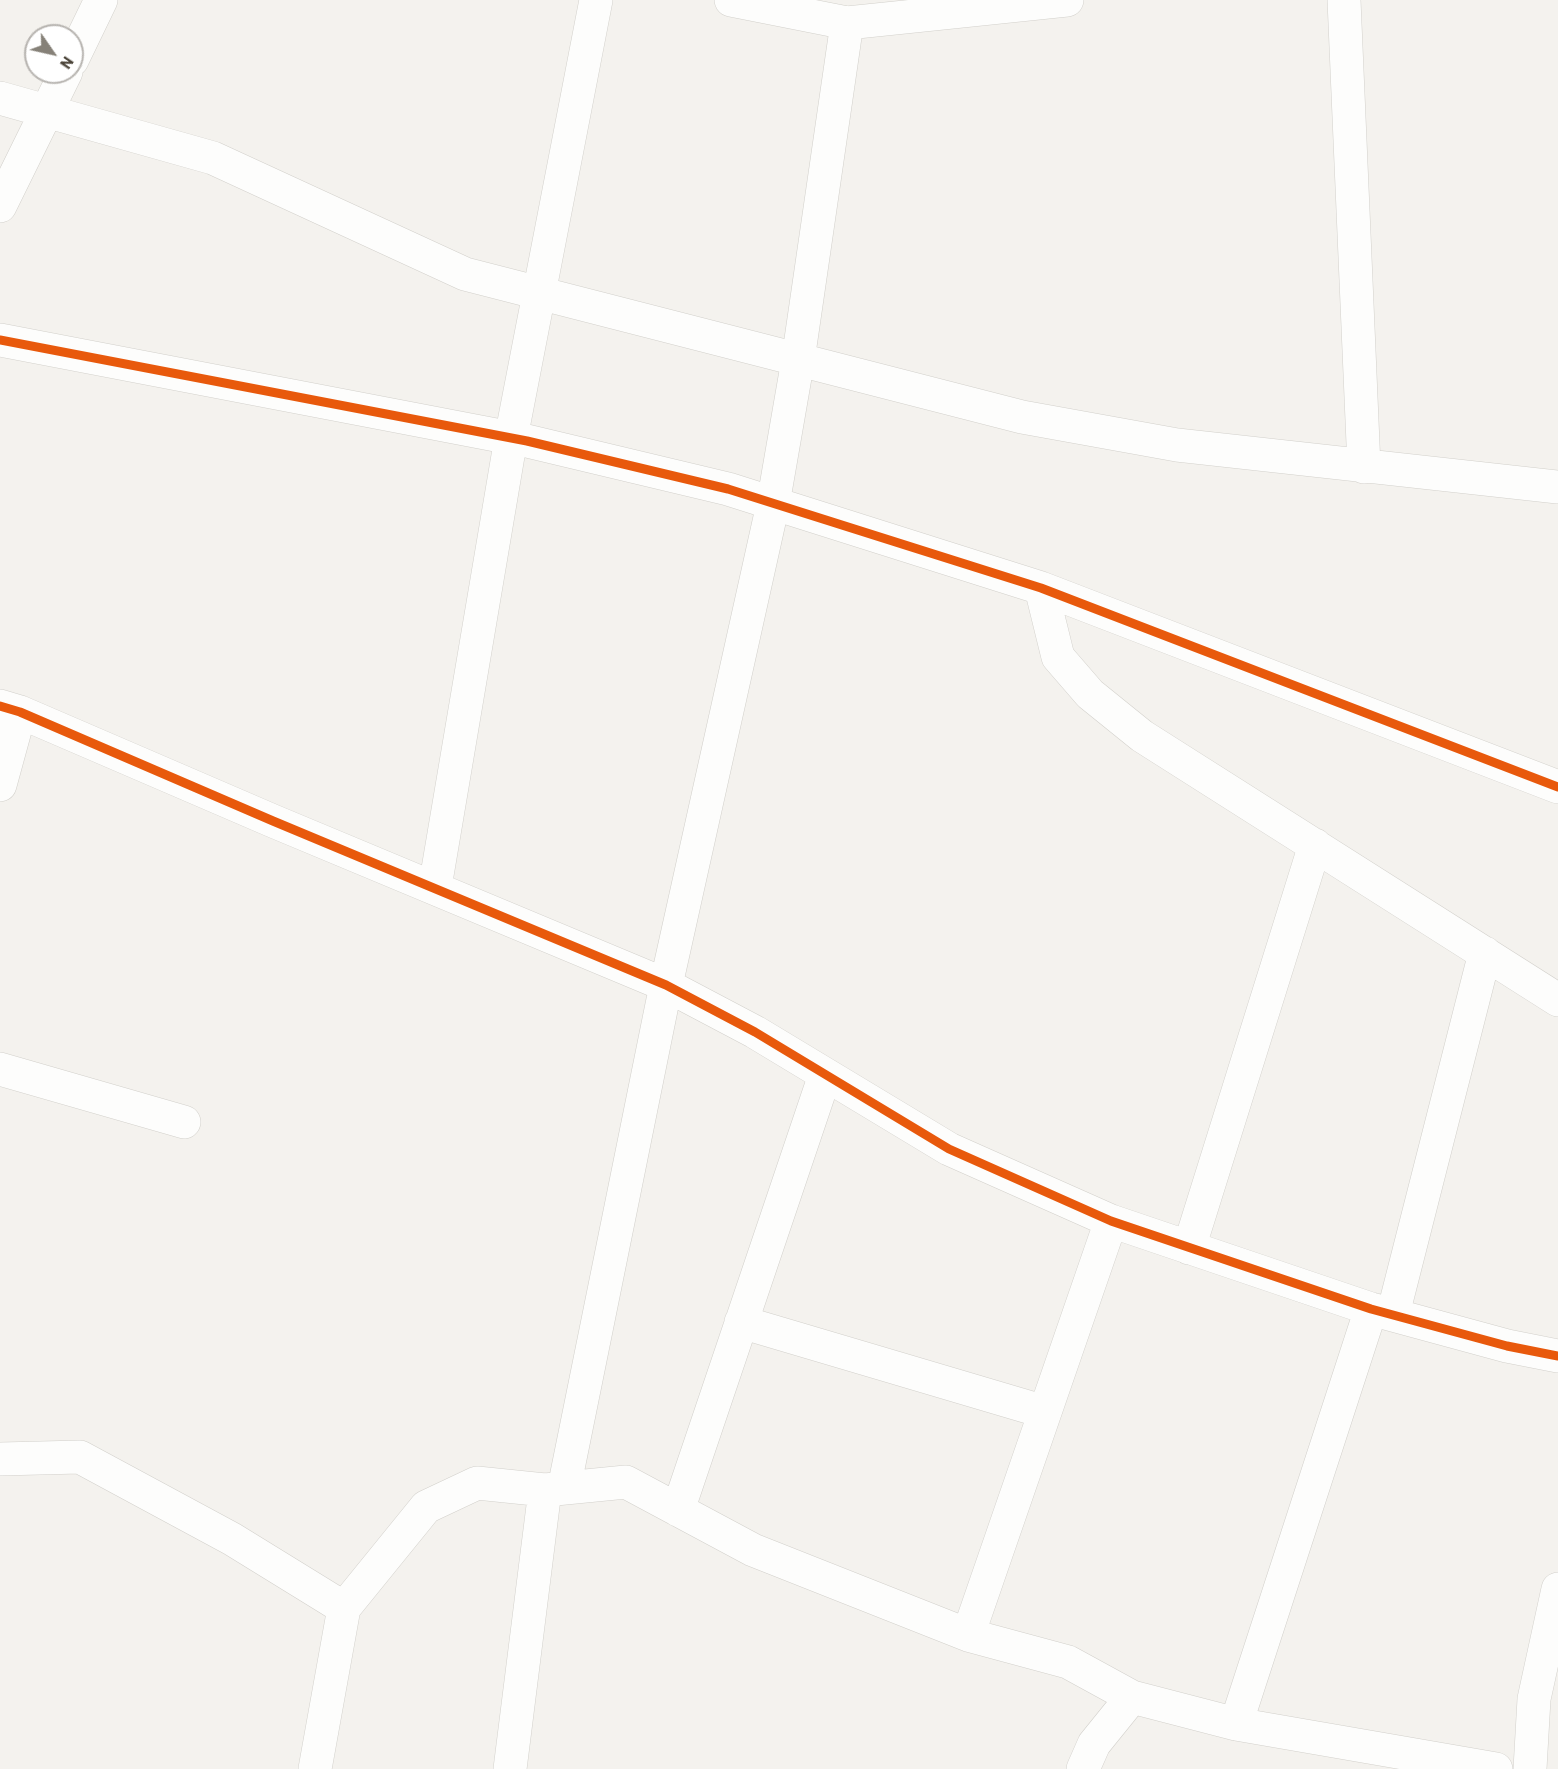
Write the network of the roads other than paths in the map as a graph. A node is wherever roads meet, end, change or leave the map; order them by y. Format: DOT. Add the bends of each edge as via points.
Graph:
graph roads {
  1 [pos="101,0"];
  2 [pos="596,0"];
  3 [pos="731,0"];
  4 [pos="1067,0"];
  5 [pos="1344,0"];
  6 [pos="847,23"];
  7 [pos="84,35"];
  8 [pos="60,84"];
  9 [pos="0,98"];
  10 [pos="48,110"];
  11 [pos="0,206"];
  12 [pos="539,294"];
  13 [pos="0,340"];
  14 [pos="798,360"];
  15 [pos="511,438"];
  16 [pos="1364,466"];
  17 [pos="1558,487"];
  18 [pos="773,504"];
  19 [pos="1041,588"];
  20 [pos="10,709"];
  21 [pos="0,785"];
  22 [pos="1558,787"];
  23 [pos="1316,845"];
  24 [pos="435,887"];
  25 [pos="1485,953"];
  26 [pos="666,985"];
  27 [pos="1558,1000"];
  28 [pos="0,1069"];
  29 [pos="825,1075"];
  30 [pos="184,1122"];
  31 [pos="1111,1221"];
  32 [pos="1189,1248"];
  33 [pos="1382,1312"];
  34 [pos="741,1322"];
  35 [pos="1558,1356"];
  36 [pos="1045,1412"];
  37 [pos="0,1459"];
  38 [pos="554,1489"];
  39 [pos="678,1510"];
  40 [pos="1558,1589"];
  41 [pos="344,1608"];
  42 [pos="968,1635"];
  43 [pos="1132,1697"];
  44 [pos="1236,1724"];
  45 [pos="315,1769"];
  46 [pos="510,1769"];
  47 [pos="1083,1769"];
  48 [pos="1496,1769"];
  49 [pos="1530,1769"];
  1 -- 7 [label="street"];
  2 -- 12 [label="street"];
  3 -- 6 [label="street"];
  4 -- 6 [label="street"];
  5 -- 16 [label="street"];
  6 -- 14 [label="street"];
  8 -- 10 [label="street"];
  9 -- 10 [label="street"];
  10 -- 11 [label="street"];
  10 -- 12 [label="street" via="213,158 465,274"];
  12 -- 14 [label="street"];
  12 -- 15 [label="street"];
  13 -- 15 [label="street"];
  14 -- 16 [label="street" via="1022,417 1177,445"];
  14 -- 18 [label="street"];
  15 -- 18 [label="street"];
  15 -- 24 [label="street"];
  16 -- 17 [label="street"];
  18 -- 19 [label="street"];
  18 -- 26 [label="street"];
  19 -- 22 [label="street"];
  19 -- 23 [label="street" via="1058,657 1090,694 1142,735"];
  20 -- 21 [label="street"];
  20 -- 24 [label="street"];
  23 -- 25 [label="street"];
  23 -- 32 [label="street"];
  24 -- 26 [label="street"];
  25 -- 27 [label="street"];
  25 -- 33 [label="street"];
  26 -- 29 [label="street"];
  26 -- 38 [label="street"];
  28 -- 30 [label="street"];
  29 -- 31 [label="street" via="949,1149"];
  29 -- 34 [label="street"];
  31 -- 32 [label="street"];
  31 -- 36 [label="street"];
  32 -- 33 [label="street"];
  33 -- 35 [label="street"];
  33 -- 44 [label="street"];
  34 -- 36 [label="street"];
  34 -- 39 [label="street"];
  36 -- 42 [label="street"];
  37 -- 41 [label="street" via="80,1457 231,1539"];
  38 -- 39 [label="street" via="626,1482"];
  38 -- 41 [label="street" via="477,1483 426,1507"];
  38 -- 46 [label="street"];
  39 -- 42 [label="street" via="753,1550"];
  40 -- 49 [label="street" via="1534,1699"];
  41 -- 45 [label="street"];
  42 -- 43 [label="street" via="1068,1662"];
  43 -- 44 [label="street"];
  43 -- 47 [label="street" via="1094,1744"];
  44 -- 48 [label="street"];
}
